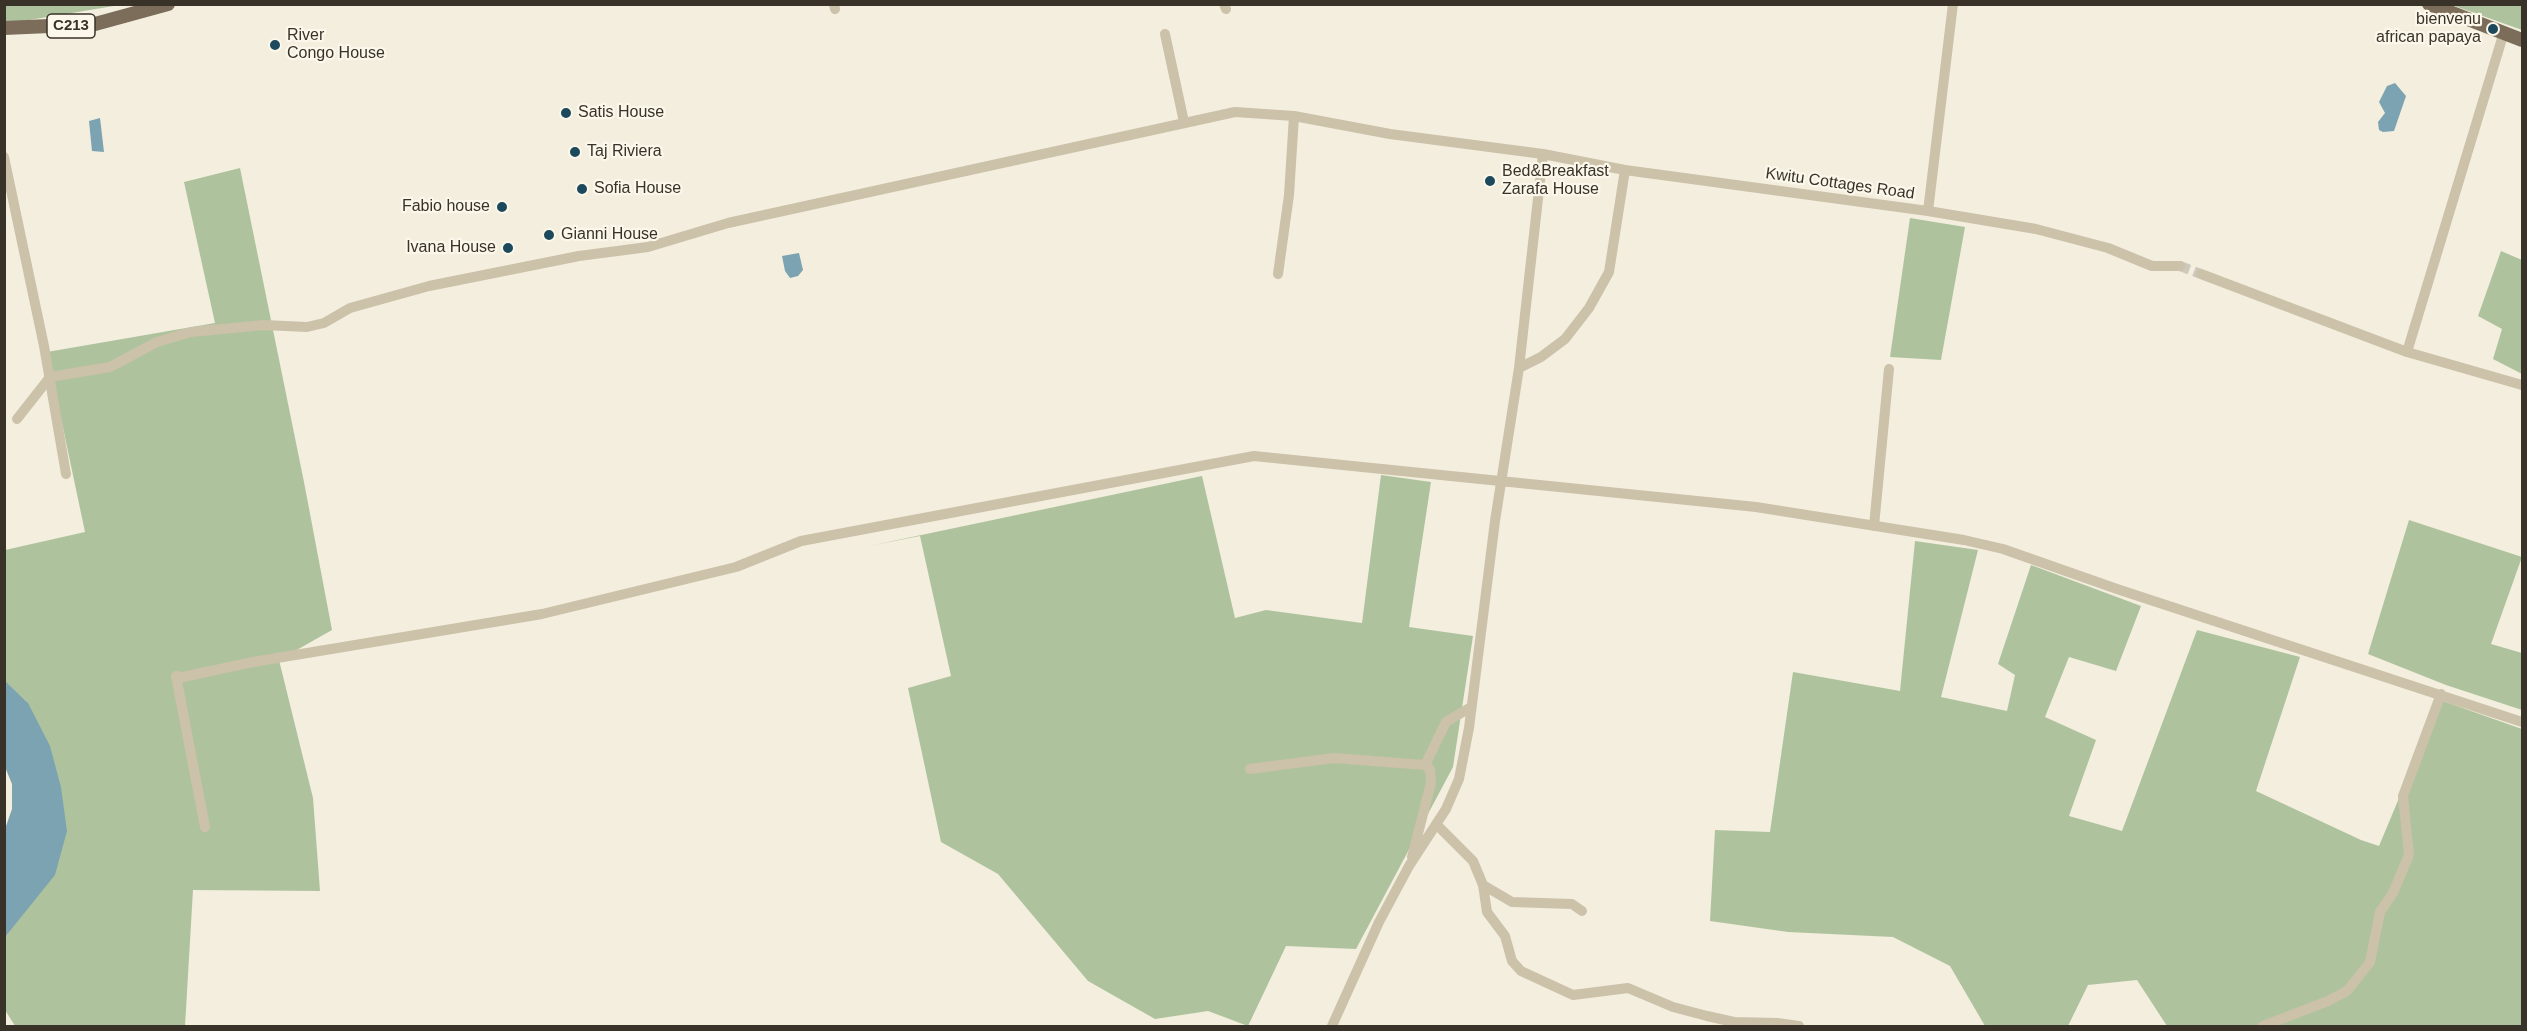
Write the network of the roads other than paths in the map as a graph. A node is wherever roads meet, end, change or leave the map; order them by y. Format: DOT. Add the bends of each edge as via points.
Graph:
graph roads {
  1 [pos="168,4"];
  2 [pos="1953,4"];
  3 [pos="2429,4"];
  4 [pos="4,28"];
  5 [pos="2504,32"];
  6 [pos="1165,34"];
  7 [pos="2523,40"];
  8 [pos="1294,116"];
  9 [pos="1184,122"];
  10 [pos="1543,154"];
  11 [pos="4,157"];
  12 [pos="1624,175"];
  13 [pos="1928,211"];
  14 [pos="2180,266"];
  15 [pos="1278,274"];
  16 [pos="2201,274"];
  17 [pos="2407,352"];
  18 [pos="1519,368"];
  19 [pos="1889,369"];
  20 [pos="50,377"];
  21 [pos="2523,385"];
  22 [pos="17,419"];
  23 [pos="66,474"];
  24 [pos="1502,483"];
  25 [pos="1874,526"];
  26 [pos="2441,694"];
  27 [pos="1471,707"];
  28 [pos="2523,722"];
  29 [pos="1425,765"];
  30 [pos="1250,769"];
  31 [pos="1437,825"];
  32 [pos="205,827"];
  33 [pos="1409,866"];
  34 [pos="1483,885"];
  35 [pos="1582,910"];
  36 [pos="1332,1026"];
  37 [pos="1799,1026"];
  38 [pos="2263,1026"];
  1 -- 4 [label="main road, C213" via="79,26"];
  2 -- 13 [label="street, Kwitu Cottages Road"];
  3 -- 5 [label="main road"];
  5 -- 7 [label="main road"];
  5 -- 17 [label="street"];
  6 -- 9 [label="street"];
  8 -- 9 [label="street, Kwitu Cottages Road" via="1235,111"];
  8 -- 10 [label="street, Kwitu Cottages Road" via="1390,134"];
  8 -- 15 [label="street"];
  9 -- 20 [label="street, Kwitu Cottages Road" via="728,223 648,247 579,256 429,286 350,308 324,323 307,327 264,325 191,332 157,342 110,367"];
  10 -- 12 [label="street, Kwitu Cottages Road"];
  10 -- 18 [label="street"];
  11 -- 20 [label="street"];
  12 -- 13 [label="street, Kwitu Cottages Road"];
  12 -- 18 [label="street" via="1609,272 1589,308 1565,339"];
  13 -- 14 [label="street" via="2036,229 2108,248 2152,266"];
  16 -- 17 [label="street"];
  17 -- 21 [label="street"];
  18 -- 24 [label="street"];
  19 -- 25 [label="street"];
  20 -- 22 [label="street"];
  20 -- 23 [label="street"];
  24 -- 25 [label="street" via="1756,507"];
  24 -- 27 [label="street"];
  24 -- 32 [label="street" via="1281,457 1237,457 801,541 736,567 542,614 176,676"];
  25 -- 26 [label="street" via="2003,549 2117,590"];
  26 -- 28 [label="street"];
  26 -- 38 [label="street" via="2403,796 2409,855 2380,912 2370,962 2347,991"];
  27 -- 29 [label="street" via="1446,722"];
  27 -- 31 [label="street" via="1459,779"];
  29 -- 30 [label="street" via="1334,758"];
  29 -- 33 [label="street" via="1430,769 1431,783"];
  31 -- 33 [label="street"];
  31 -- 34 [label="street" via="1473,861"];
  33 -- 36 [label="street"];
  34 -- 35 [label="street" via="1512,902 1572,904"];
  34 -- 37 [label="street" via="1486,912 1505,936 1512,961 1521,971 1573,995 1628,988 1673,1007 1734,1022"];
}
